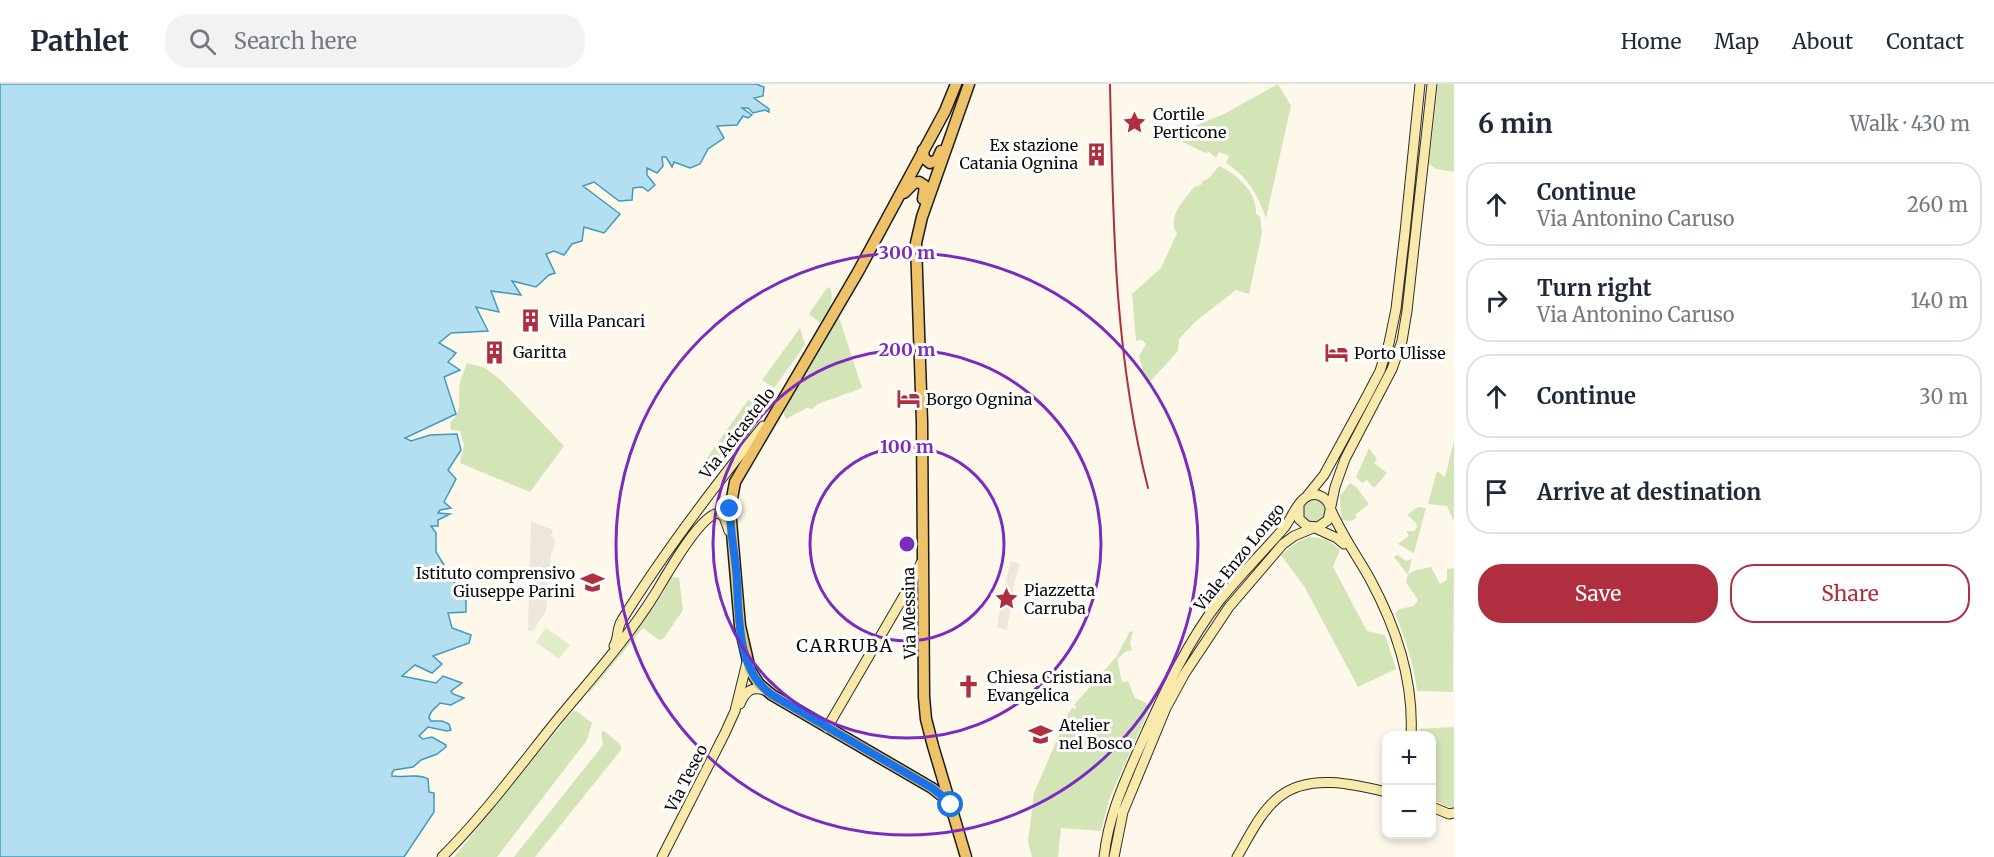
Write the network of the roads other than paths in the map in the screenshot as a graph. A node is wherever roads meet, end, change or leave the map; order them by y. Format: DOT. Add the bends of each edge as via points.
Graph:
graph roads {
  1 [pos="956,84"];
  2 [pos="969,84"];
  3 [pos="1420,84"];
  4 [pos="1432,84"];
  5 [pos="960,107"];
  6 [pos="923,150"];
  7 [pos="894,205"];
  8 [pos="922,217"];
  9 [pos="778,408"];
  10 [pos="1301,502"];
  11 [pos="1331,509"];
  12 [pos="1314,528"];
  13 [pos="731,540"];
  14 [pos="922,556"];
  15 [pos="1357,558"];
  16 [pos="646,608"];
  17 [pos="618,628"];
  18 [pos="747,662"];
  19 [pos="602,665"];
  20 [pos="764,690"];
  21 [pos="735,711"];
  22 [pos="828,728"];
  23 [pos="1411,731"];
  24 [pos="942,780"];
  25 [pos="932,788"];
  26 [pos="1382,792"];
  27 [pos="1436,809"];
  28 [pos="952,813"];
  29 [pos="1454,813"];
  30 [pos="459,840"];
  31 [pos="442,857"];
  32 [pos="449,857"];
  33 [pos="662,857"];
  34 [pos="966,857"];
  35 [pos="1104,857"];
  36 [pos="1114,857"];
  37 [pos="1237,857"];
  1 -- 6 [label="main road"];
  2 -- 5 [label="main road, Via Messina"];
  3 -- 10 [label="main road, Viale Enzo Longo" via="1389,343 1380,371 1324,475"];
  4 -- 11 [label="main road" via="1402,341 1387,381 1345,459"];
  5 -- 6 [label="main road" via="951,119 937,160 928,162"];
  5 -- 8 [label="main road, Via Messina"];
  6 -- 7 [label="main road, Via Acicastello"];
  7 -- 8 [label="main road" via="914,183 922,183 926,189 920,206"];
  7 -- 9 [label="main road, Via Acicastello"];
  8 -- 14 [label="main road, Via Messina" via="916,243"];
  9 -- 13 [label="main road" via="735,482 730,509"];
  9 -- 17 [label="main road, Via Acicastello" via="711,490"];
  10 -- 11 [label="main road" via="1317,495 1326,499"];
  10 -- 12 [label="main road" via="1299,519"];
  10 -- 35 [label="main road, Viale Enzo Longo" via="1220,601 1177,667 1115,805"];
  11 -- 12 [label="main road" via="1326,522"];
  11 -- 15 [label="main road"];
  12 -- 15 [label="main road" via="1337,538"];
  12 -- 36 [label="main road, Viale Enzo Longo" via="1283,544 1229,607 1185,673 1123,812"];
  13 -- 16 [label="main road, Via Acicastello" via="724,517 719,513 711,515"];
  13 -- 18 [label="main road"];
  14 -- 22 [label="main road" via="919,570"];
  14 -- 24 [label="main road, Via Messina" via="924,697"];
  15 -- 23 [label="main road" via="1399,646"];
  16 -- 17 [label="main road" via="626,632 621,633"];
  16 -- 19 [label="main road, Via Acicastello"];
  17 -- 19 [label="main road, Via Acicastello" via="617,641"];
  18 -- 20 [label="main road"];
  18 -- 21 [label="main road"];
  19 -- 30 [label="main road, Via Acicastello"];
  20 -- 21 [label="main road" via="750,690"];
  20 -- 22 [label="main road"];
  21 -- 33 [label="main road, Via Teseo"];
  22 -- 25 [label="main road"];
  24 -- 25 [label="main road" via="941,788"];
  24 -- 28 [label="main road, Via Messina"];
  25 -- 28 [label="main road" via="946,799"];
  26 -- 37 [label="main road" via="1362,791 1338,782 1290,790 1262,815"];
  27 -- 29 [label="main road"];
  28 -- 34 [label="main road, Via Messina"];
  30 -- 31 [label="main road"];
  30 -- 32 [label="main road"];
}
